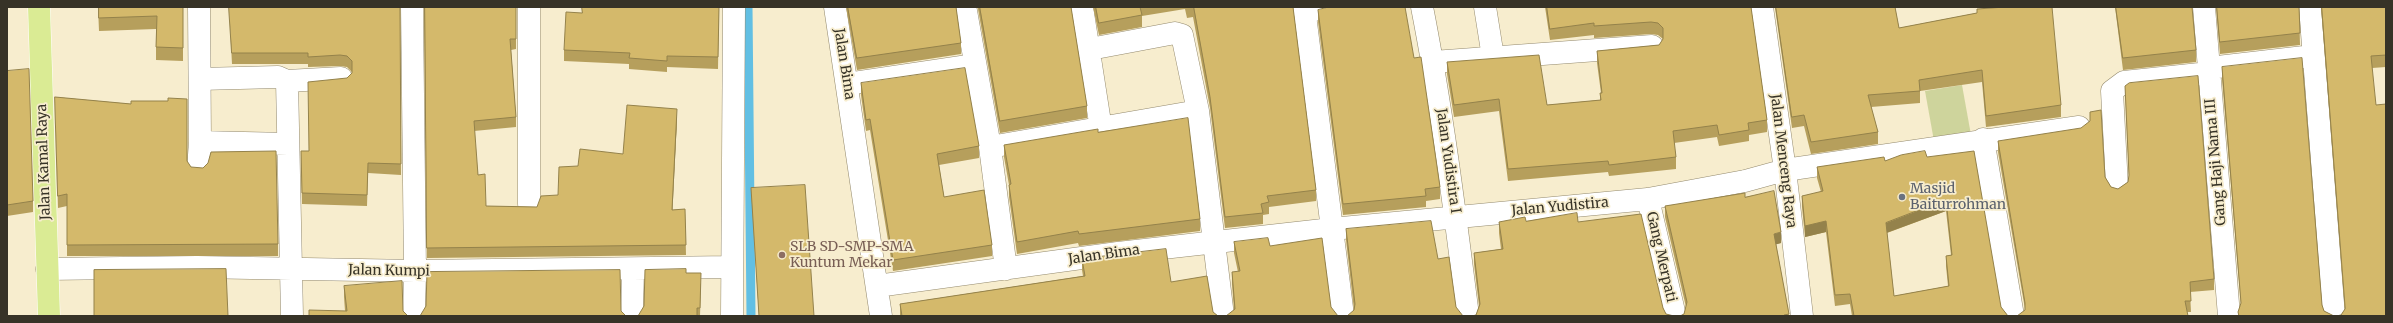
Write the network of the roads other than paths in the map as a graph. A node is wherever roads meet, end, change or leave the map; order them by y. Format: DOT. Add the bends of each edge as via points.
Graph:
graph roads {
  1 [pos="39,7"];
  2 [pos="199,7"];
  3 [pos="412,7"];
  4 [pos="529,7"];
  5 [pos="734,7"];
  6 [pos="835,7"];
  7 [pos="1082,7"];
  8 [pos="1328,7"];
  9 [pos="1422,7"];
  10 [pos="1485,7"];
  11 [pos="1762,7"];
  12 [pos="2204,7"];
  13 [pos="2310,7"];
  14 [pos="1304,10"];
  15 [pos="966,11"];
  16 [pos="1652,46"];
  17 [pos="1090,49"];
  18 [pos="2313,56"];
  19 [pos="1493,57"];
  20 [pos="1433,62"];
  21 [pos="975,65"];
  22 [pos="2209,70"];
  23 [pos="341,78"];
  24 [pos="200,79"];
  25 [pos="287,81"];
  26 [pos="847,84"];
  27 [pos="1198,111"];
  28 [pos="2079,127"];
  29 [pos="1101,129"];
  30 [pos="1983,139"];
  31 [pos="200,142"];
  32 [pos="288,144"];
  33 [pos="990,147"];
  34 [pos="198,168"];
  35 [pos="1785,170"];
  36 [pos="2117,187"];
  37 [pos="1648,199"];
  38 [pos="529,204"];
  39 [pos="1456,217"];
  40 [pos="1332,229"];
  41 [pos="1214,242"];
  42 [pos="732,267"];
  43 [pos="291,268"];
  44 [pos="47,269"];
  45 [pos="633,269"];
  46 [pos="1006,269"];
  47 [pos="416,272"];
  48 [pos="877,286"];
  49 [pos="49,316"];
  50 [pos="292,316"];
  51 [pos="414,316"];
  52 [pos="632,316"];
  53 [pos="732,316"];
  54 [pos="881,316"];
  55 [pos="1223,316"];
  56 [pos="1344,316"];
  57 [pos="1468,316"];
  58 [pos="1675,316"];
  59 [pos="1802,316"];
  60 [pos="2013,316"];
  61 [pos="2229,316"];
  62 [pos="2334,316"];
  1 -- 44 [label="main road, Jalan Kamal Raya"];
  2 -- 24 [label="street"];
  3 -- 47 [label="street"];
  4 -- 38 [label="street"];
  5 -- 42 [label="street"];
  6 -- 26 [label="street, Jalan Bima"];
  7 -- 17 [label="street"];
  8 -- 14 [label="street"];
  9 -- 20 [label="street, Jalan Yudistira I"];
  10 -- 19 [label="street"];
  11 -- 35 [label="street, Jalan Menceng Raya"];
  12 -- 22 [label="street, Gang Haji Nama III"];
  13 -- 18 [label="street"];
  14 -- 40 [label="street"];
  15 -- 21 [label="street"];
  16 -- 19 [label="street"];
  17 -- 27 [label="street" via="1176,33 1182,35"];
  17 -- 29 [label="street"];
  18 -- 22 [label="street"];
  18 -- 62 [label="street"];
  19 -- 20 [label="street"];
  20 -- 39 [label="street, Jalan Yudistira I"];
  21 -- 26 [label="street"];
  21 -- 33 [label="street"];
  22 -- 36 [label="street" via="2124,82 2112,91"];
  22 -- 61 [label="street, Gang Haji Nama III"];
  23 -- 25 [label="street"];
  24 -- 25 [label="street" via="278,77"];
  24 -- 31 [label="street"];
  25 -- 32 [label="street"];
  26 -- 48 [label="street, Jalan Bima"];
  27 -- 29 [label="street"];
  27 -- 41 [label="street"];
  28 -- 30 [label="street, Jalan Yudistira"];
  29 -- 33 [label="street"];
  30 -- 35 [label="street, Jalan Yudistira"];
  30 -- 60 [label="street"];
  31 -- 32 [label="street"];
  31 -- 34 [label="street"];
  32 -- 43 [label="street"];
  33 -- 46 [label="street"];
  35 -- 37 [label="street, Jalan Yudistira" via="1744,181"];
  35 -- 59 [label="street, Jalan Menceng Raya"];
  37 -- 39 [label="street, Jalan Yudistira"];
  37 -- 58 [label="street, Gang Merpati"];
  39 -- 40 [label="street, Jalan Yudistira"];
  39 -- 57 [label="street, Jalan Yudistira I"];
  40 -- 41 [label="street, Jalan Bima"];
  40 -- 56 [label="street"];
  41 -- 46 [label="street, Jalan Bima"];
  41 -- 55 [label="street"];
  42 -- 45 [label="street, Jalan Kumpi"];
  42 -- 53 [label="street"];
  43 -- 44 [label="street, Jalan Kumpi"];
  43 -- 47 [label="street, Jalan Kumpi"];
  43 -- 50 [label="street"];
  44 -- 49 [label="main road, Jalan Kamal Raya"];
  45 -- 47 [label="street, Jalan Kumpi"];
  45 -- 52 [label="street"];
  46 -- 48 [label="street, Jalan Bima"];
  47 -- 51 [label="street"];
  48 -- 54 [label="street, Jalan Bima"];
}
